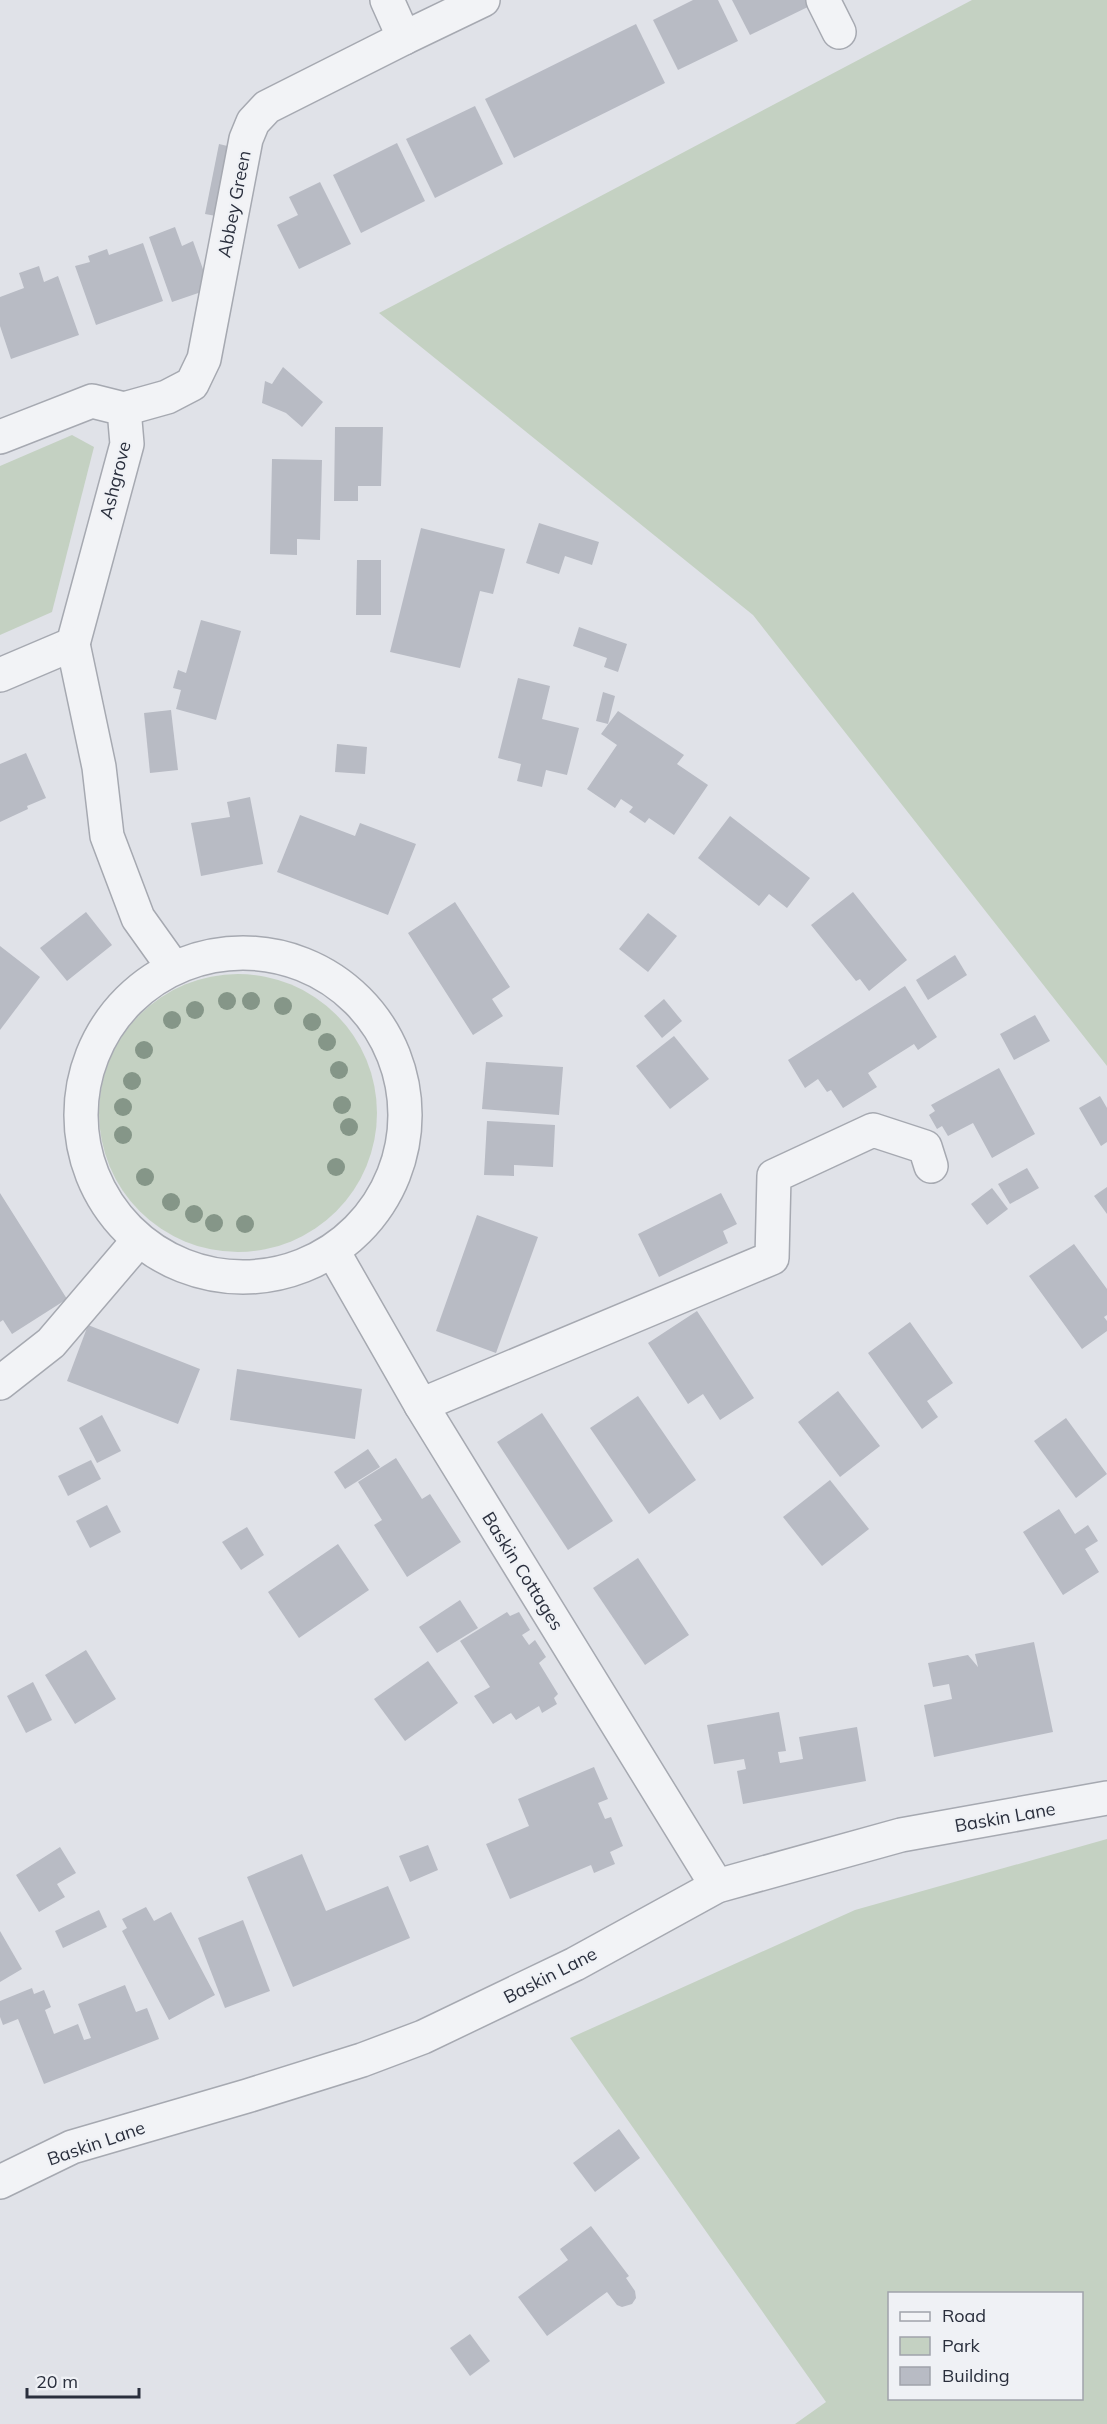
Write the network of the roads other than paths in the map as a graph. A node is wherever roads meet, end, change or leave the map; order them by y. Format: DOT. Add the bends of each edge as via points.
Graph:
graph roads {
  1 [pos="387,0"];
  2 [pos="483,0"];
  3 [pos="823,0"];
  4 [pos="839,32"];
  5 [pos="404,38"];
  6 [pos="124,409"];
  7 [pos="0,436"];
  8 [pos="73,644"];
  9 [pos="0,675"];
  10 [pos="173,967"];
  11 [pos="931,1166"];
  12 [pos="138,1241"];
  13 [pos="334,1253"];
  14 [pos="0,1383"];
  15 [pos="421,1405"];
  16 [pos="1107,1798"];
  17 [pos="717,1886"];
  18 [pos="0,2182"];
  1 -- 5 [label="street"];
  2 -- 5 [label="street, Abbey Green"];
  3 -- 4 [label="street"];
  5 -- 6 [label="street, Abbey Green" via="267,107 253,122 246,139 204,359 192,384 166,397"];
  6 -- 7 [label="street" via="92,401"];
  6 -- 8 [label="street, Ashgrove" via="127,444"];
  8 -- 9 [label="street"];
  8 -- 10 [label="street, Ashgrove" via="99,767 107,836 138,918"];
  10 -- 12 [label="street" via="125,1001 93,1048 80,1097 85,1160 123,1227"];
  10 -- 13 [label="street" via="230,951 297,960 343,984 379,1021 407,1097 395,1177 372,1218"];
  11 -- 15 [label="street" via="925,1147 873,1130 774,1176 772,1258"];
  12 -- 13 [label="street" via="148,1250 194,1272 240,1280"];
  12 -- 14 [label="street" via="51,1343"];
  13 -- 15 [label="street, Baskin Cottages"];
  15 -- 17 [label="street, Baskin Cottages"];
  16 -- 17 [label="street, Baskin Lane" via="901,1835"];
  17 -- 18 [label="street, Baskin Lane" via="575,1964 423,2037 362,2060 72,2147"];
}
